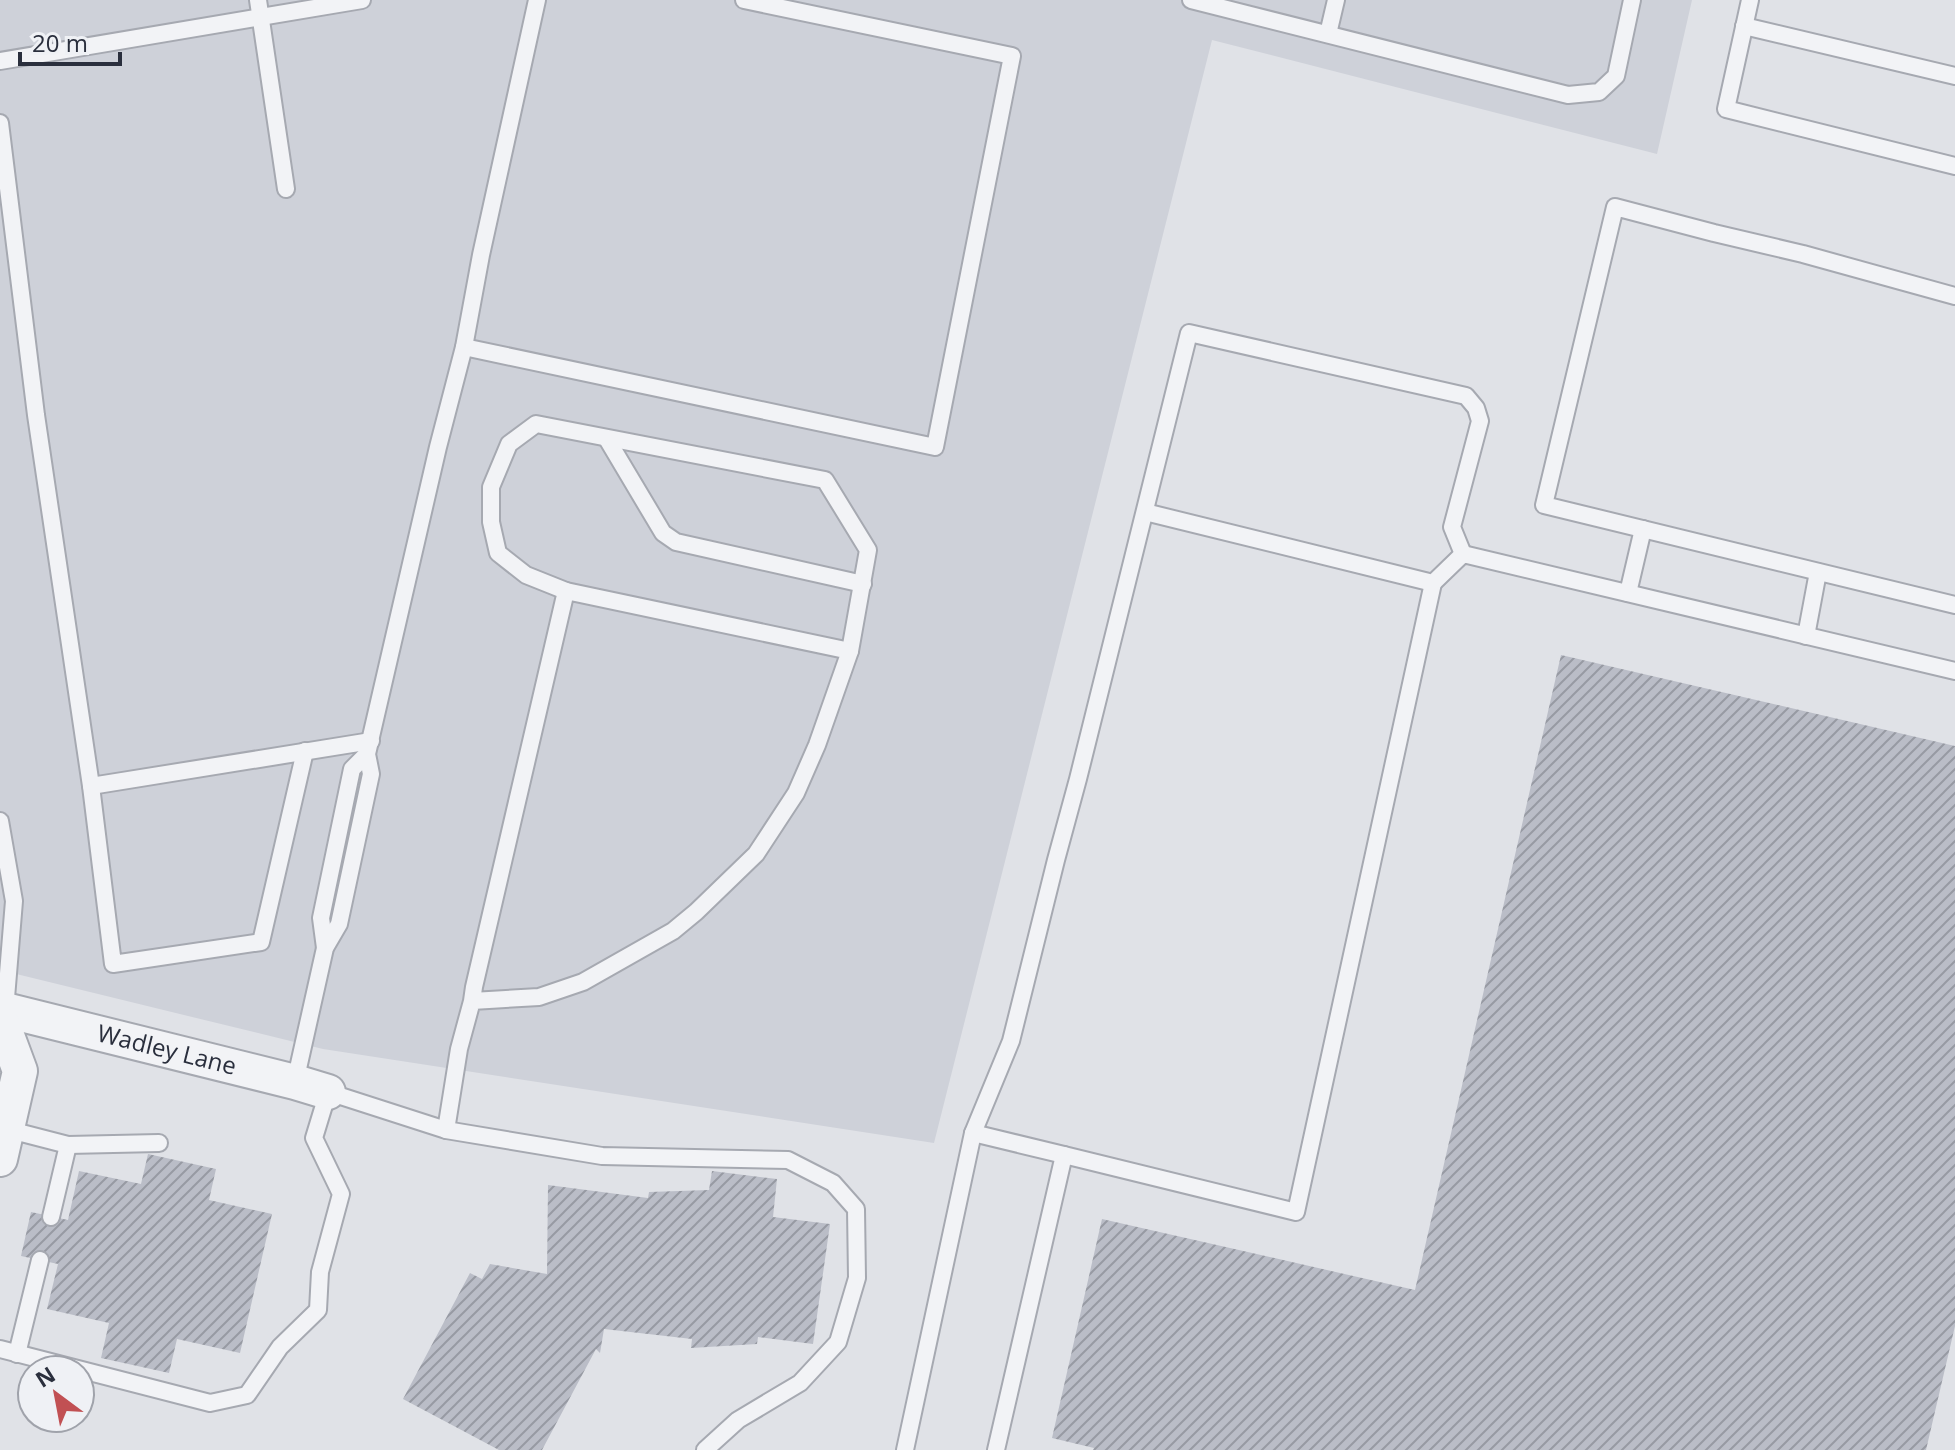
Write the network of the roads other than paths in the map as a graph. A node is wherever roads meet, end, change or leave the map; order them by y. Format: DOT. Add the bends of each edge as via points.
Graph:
graph roads {
  1 [pos="362,0"];
  2 [pos="537,0"];
  3 [pos="744,0"];
  4 [pos="1191,0"];
  5 [pos="1336,0"];
  6 [pos="1632,0"];
  7 [pos="1750,0"];
  8 [pos="259,8"];
  9 [pos="1744,26"];
  10 [pos="1328,34"];
  11 [pos="0,61"];
  12 [pos="1955,76"];
  13 [pos="0,123"];
  14 [pos="1955,166"];
  15 [pos="286,189"];
  16 [pos="1955,296"];
  17 [pos="464,347"];
  18 [pos="607,439"];
  19 [pos="1145,512"];
  20 [pos="1643,529"];
  21 [pos="1463,554"];
  22 [pos="1818,572"];
  23 [pos="1433,583"];
  24 [pos="863,584"];
  25 [pos="566,591"];
  26 [pos="1628,593"];
  27 [pos="1955,605"];
  28 [pos="1806,636"];
  29 [pos="850,651"];
  30 [pos="1955,671"];
  31 [pos="369,747"];
  32 [pos="305,751"];
  33 [pos="91,786"];
  34 [pos="0,821"];
  35 [pos="336,844"];
  36 [pos="356,847"];
  37 [pos="325,948"];
  38 [pos="472,1001"];
  39 [pos="3,1021"];
  40 [pos="295,1082"];
  41 [pos="328,1092"];
  42 [pos="446,1130"];
  43 [pos="973,1133"];
  44 [pos="159,1143"];
  45 [pos="3,1144"];
  46 [pos="68,1145"];
  47 [pos="1064,1155"];
  48 [pos="51,1217"];
  49 [pos="40,1260"];
  50 [pos="0,1349"];
  51 [pos="17,1354"];
  52 [pos="96,1374"];
  53 [pos="705,1450"];
  54 [pos="905,1450"];
  55 [pos="996,1450"];
  1 -- 8 [label="lane"];
  2 -- 17 [label="lane"];
  3 -- 17 [label="lane" via="1012,56 935,447"];
  4 -- 10 [label="lane"];
  5 -- 10 [label="lane"];
  6 -- 10 [label="lane" via="1616,76 1599,92 1568,95"];
  7 -- 9 [label="lane"];
  8 -- 11 [label="lane"];
  8 -- 15 [label="lane"];
  9 -- 12 [label="lane"];
  9 -- 14 [label="lane" via="1726,109"];
  13 -- 33 [label="lane" via="36,415"];
  16 -- 20 [label="lane" via="1615,207 1544,505"];
  17 -- 31 [label="lane"];
  18 -- 24 [label="lane" via="663,533 676,542"];
  18 -- 24 [label="lane" via="825,480 868,550"];
  18 -- 25 [label="lane" via="536,424 509,444 491,487 498,553 526,575"];
  19 -- 21 [label="lane" via="1189,333 1466,396 1480,421 1452,527"];
  19 -- 23 [label="lane"];
  19 -- 43 [label="lane" via="1011,1041"];
  20 -- 22 [label="lane"];
  20 -- 26 [label="lane"];
  21 -- 23 [label="lane"];
  21 -- 26 [label="lane"];
  22 -- 27 [label="lane"];
  22 -- 28 [label="lane"];
  23 -- 47 [label="lane" via="1296,1212"];
  24 -- 29 [label="lane"];
  25 -- 29 [label="lane"];
  25 -- 38 [label="lane"];
  26 -- 28 [label="lane"];
  28 -- 30 [label="lane"];
  29 -- 38 [label="lane" via="796,793 756,854 696,912 673,931 583,982 539,997"];
  31 -- 32 [label="lane"];
  31 -- 35 [label="lane" via="352,769"];
  31 -- 36 [label="lane" via="371,774"];
  32 -- 33 [label="lane"];
  32 -- 33 [label="lane" via="261,942 113,964"];
  34 -- 39 [label="lane" via="14,901"];
  35 -- 36 [label="lane"];
  35 -- 37 [label="lane" via="321,918"];
  36 -- 37 [label="lane" via="339,924"];
  37 -- 40 [label="lane"];
  38 -- 42 [label="lane"];
  39 -- 40 [label="street, Wadley Lane"];
  39 -- 45 [label="street" via="20,1071"];
  40 -- 41 [label="street, Wadley Lane"];
  41 -- 42 [label="lane"];
  41 -- 52 [label="lane" via="314,1138 341,1194 320,1272 318,1310 280,1347 247,1395 210,1403"];
  42 -- 53 [label="lane" via="602,1156 788,1160 833,1183 856,1209 857,1278 838,1342 800,1383 738,1420"];
  43 -- 47 [label="lane"];
  43 -- 54 [label="lane"];
  44 -- 46 [label="lane"];
  45 -- 46 [label="lane"];
  46 -- 48 [label="lane"];
  47 -- 55 [label="lane"];
  49 -- 51 [label="lane"];
  50 -- 51 [label="lane"];
}
